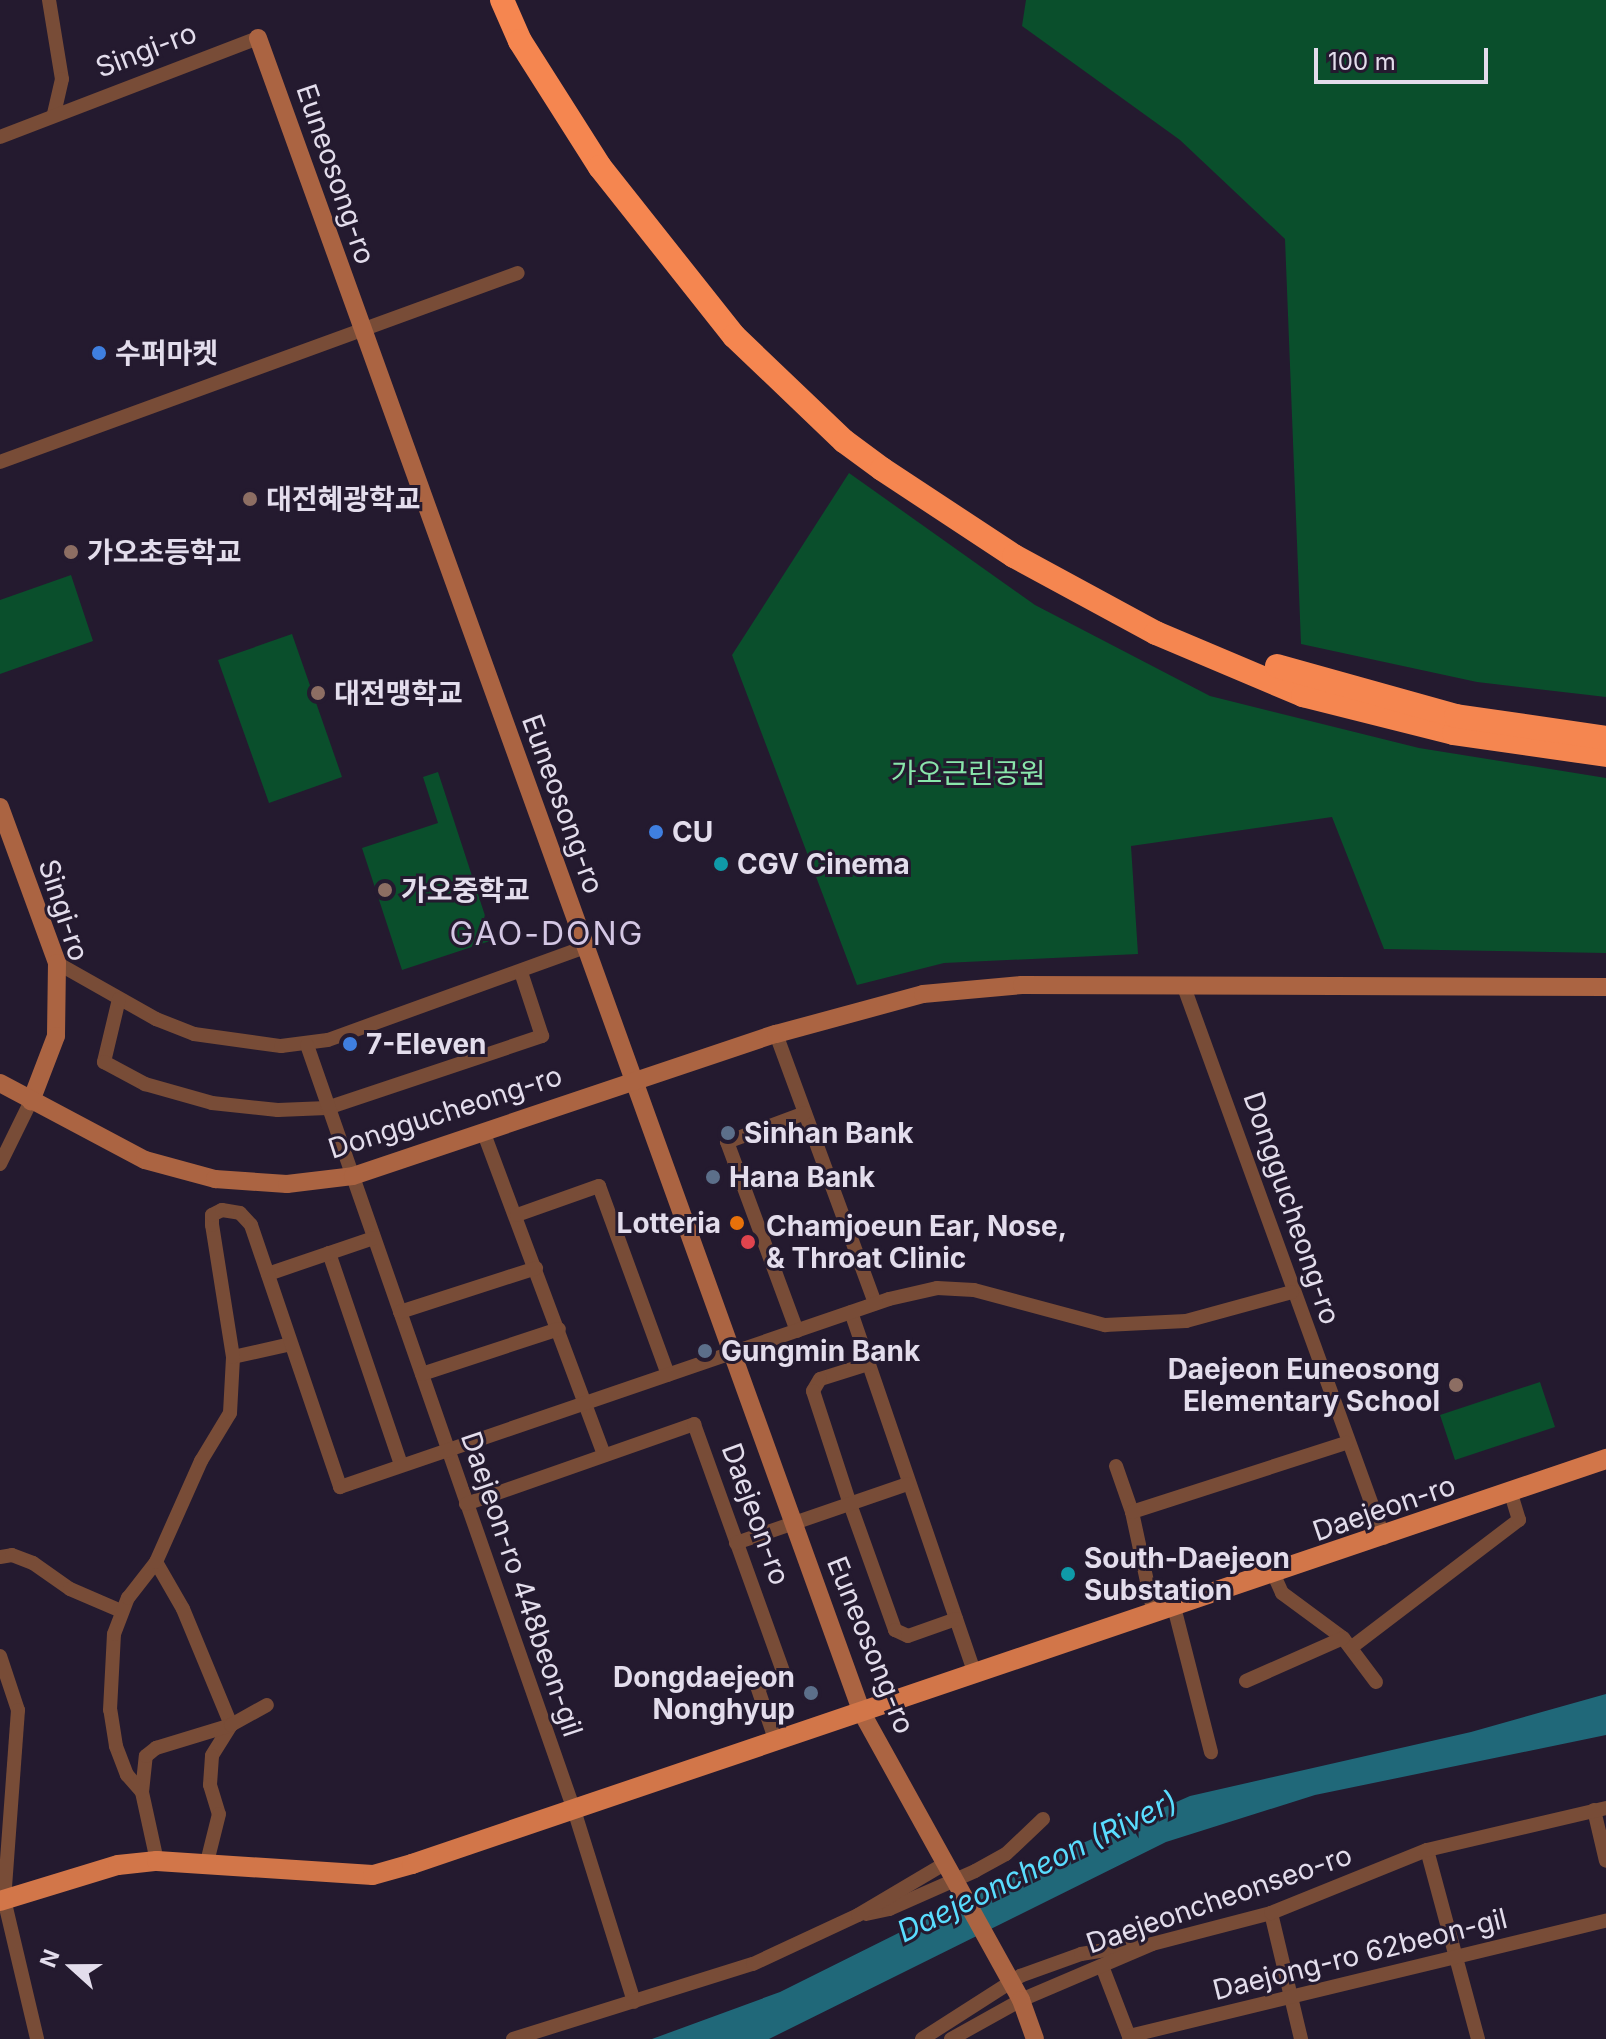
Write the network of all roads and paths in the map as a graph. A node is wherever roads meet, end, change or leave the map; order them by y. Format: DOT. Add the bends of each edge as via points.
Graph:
graph roads {
  1 [pos="49,0"];
  2 [pos="502,0"];
  3 [pos="516,0"];
  4 [pos="258,38"];
  5 [pos="54,115"];
  6 [pos="0,137"];
  7 [pos="518,273"];
  8 [pos="361,329"];
  9 [pos="764,358"];
  10 [pos="849,435"];
  11 [pos="0,462"];
  12 [pos="1606,738"];
  13 [pos="1606,755"];
  14 [pos="0,807"];
  15 [pos="585,947"];
  16 [pos="57,963"];
  17 [pos="521,972"];
  18 [pos="1184,987"];
  19 [pos="1606,987"];
  20 [pos="119,999"];
  21 [pos="776,1034"];
  22 [pos="307,1045"];
  23 [pos="636,1080"];
  24 [pos="0,1083"];
  25 [pos="31,1101"];
  26 [pos="327,1108"];
  27 [pos="805,1113"];
  28 [pos="483,1131"];
  29 [pos="0,1164"];
  30 [pos="353,1176"];
  31 [pos="517,1215"];
  32 [pos="374,1238"];
  33 [pos="329,1253"];
  34 [pos="536,1268"];
  35 [pos="268,1274"];
  36 [pos="1292,1292"];
  37 [pos="875,1303"];
  38 [pos="400,1312"];
  39 [pos="851,1312"];
  40 [pos="559,1329"];
  41 [pos="797,1331"];
  42 [pos="291,1344"];
  43 [pos="732,1354"];
  44 [pos="233,1357"];
  45 [pos="868,1364"];
  46 [pos="422,1374"];
  47 [pos="668,1375"];
  48 [pos="585,1403"];
  49 [pos="1346,1443"];
  50 [pos="447,1450"];
  51 [pos="604,1455"];
  52 [pos="1606,1459"];
  53 [pos="401,1465"];
  54 [pos="1116,1466"];
  55 [pos="907,1484"];
  56 [pos="1511,1493"];
  57 [pos="466,1504"];
  58 [pos="850,1504"];
  59 [pos="1132,1512"];
  60 [pos="793,1524"];
  61 [pos="1384,1538"];
  62 [pos="736,1543"];
  63 [pos="0,1557"];
  64 [pos="156,1562"];
  65 [pos="1274,1575"];
  66 [pos="1174,1607"];
  67 [pos="121,1611"];
  68 [pos="1154,1614"];
  69 [pos="956,1619"];
  70 [pos="1348,1642"];
  71 [pos="0,1656"];
  72 [pos="975,1675"];
  73 [pos="1246,1681"];
  74 [pos="1376,1682"];
  75 [pos="267,1705"];
  76 [pos="862,1713"];
  77 [pos="231,1725"];
  78 [pos="776,1742"];
  79 [pos="1211,1752"];
  80 [pos="142,1792"];
  81 [pos="1600,1809"];
  82 [pos="574,1810"];
  83 [pos="1043,1819"];
  84 [pos="1427,1850"];
  85 [pos="157,1861"];
  86 [pos="1606,1861"];
  87 [pos="207,1862"];
  88 [pos="947,1866"];
  89 [pos="2,1900"];
  90 [pos="1271,1913"];
  91 [pos="858,1915"];
  92 [pos="1606,1921"];
  93 [pos="1152,1944"];
  94 [pos="1456,1957"];
  95 [pos="1102,1966"];
  96 [pos="1290,1997"];
  97 [pos="1021,2000"];
  98 [pos="634,2002"];
  99 [pos="1129,2038"];
  100 [pos="37,2039"];
  101 [pos="513,2039"];
  102 [pos="922,2039"];
  103 [pos="951,2039"];
  104 [pos="1035,2039"];
  105 [pos="1301,2039"];
  106 [pos="1478,2039"];
  1 -- 5 [label="street, Singi-ro" via="62,79"];
  2 -- 9 [label="highway" via="520,41 600,167"];
  3 -- 9 [label="highway" via="602,150"];
  4 -- 5 [label="street, Singi-ro"];
  4 -- 8 [label="main road, Euneosong-ro"];
  5 -- 6 [label="street, Singi-ro"];
  7 -- 8 [label="street"];
  8 -- 11 [label="street"];
  8 -- 15 [label="main road, Euneosong-ro"];
  9 -- 10 [label="highway"];
  10 -- 12 [label="highway" via="1016,539 1158,616 1305,678 1456,716"];
  10 -- 13 [label="highway" via="1014,556 1156,633 1303,695 1454,733"];
  14 -- 16 [label="main road, Singi-ro"];
  15 -- 17 [label="street"];
  15 -- 23 [label="main road, Euneosong-ro"];
  16 -- 20 [label="street"];
  16 -- 25 [label="main road, Singi-ro" via="56,1036"];
  17 -- 22 [label="street"];
  17 -- 26 [label="street" via="542,1036"];
  18 -- 19 [label="main road, Donggucheong-ro"];
  18 -- 21 [label="main road, Donggucheong-ro" via="1022,985 923,994"];
  18 -- 36 [label="street, Donggucheong-ro"];
  20 -- 22 [label="street" via="194,1034 254,1044"];
  20 -- 26 [label="street" via="104,1062 145,1084 212,1103 278,1110"];
  21 -- 23 [label="main road, Donggucheong-ro"];
  21 -- 27 [label="street"];
  22 -- 26 [label="street, Daejeon-ro 448beon-gil"];
  23 -- 28 [label="main road, Donggucheong-ro"];
  23 -- 43 [label="main road, Euneosong-ro"];
  24 -- 25 [label="main road, Donggucheong-ro"];
  25 -- 29 [label="street, Singi-ro"];
  25 -- 30 [label="main road, Donggucheong-ro" via="145,1160 215,1179 287,1184"];
  26 -- 30 [label="street, Daejeon-ro 448beon-gil"];
  27 -- 37 [label="street"];
  27 -- 41 [label="street" via="727,1142"];
  28 -- 30 [label="main road, Donggucheong-ro"];
  28 -- 31 [label="street"];
  30 -- 32 [label="street, Daejeon-ro 448beon-gil"];
  31 -- 34 [label="street"];
  31 -- 47 [label="street" via="599,1186"];
  32 -- 33 [label="street"];
  32 -- 38 [label="street, Daejeon-ro 448beon-gil"];
  33 -- 35 [label="street"];
  33 -- 53 [label="street"];
  34 -- 38 [label="street"];
  34 -- 40 [label="street"];
  35 -- 42 [label="street"];
  35 -- 44 [label="street" via="246,1217 231,1210 212,1215"];
  36 -- 37 [label="street" via="1186,1321 1123,1325 949,1287"];
  36 -- 49 [label="street, Donggucheong-ro"];
  37 -- 39 [label="street"];
  38 -- 46 [label="street, Daejeon-ro 448beon-gil"];
  39 -- 41 [label="street"];
  39 -- 45 [label="street"];
  40 -- 46 [label="street"];
  40 -- 48 [label="street"];
  41 -- 43 [label="street"];
  42 -- 44 [label="street"];
  42 -- 53 [label="street" via="340,1487"];
  43 -- 47 [label="street"];
  43 -- 60 [label="main road, Euneosong-ro"];
  44 -- 64 [label="street" via="230,1413 201,1461"];
  45 -- 55 [label="street"];
  45 -- 58 [label="street, Euneosong-ro" via="820,1379 813,1391"];
  46 -- 50 [label="street, Daejeon-ro 448beon-gil"];
  47 -- 48 [label="street"];
  48 -- 50 [label="street"];
  48 -- 51 [label="street"];
  49 -- 59 [label="street"];
  49 -- 61 [label="street, Donggucheong-ro"];
  50 -- 53 [label="street"];
  50 -- 57 [label="street, Daejeon-ro 448beon-gil"];
  51 -- 57 [label="street, Daejeon-ro"];
  51 -- 62 [label="street, Daejeon-ro" via="694,1424"];
  52 -- 56 [label="main road, Daejeon-ro"];
  54 -- 59 [label="street"];
  55 -- 58 [label="street"];
  55 -- 69 [label="street"];
  56 -- 61 [label="main road, Daejeon-ro"];
  56 -- 70 [label="street" via="1519,1520"];
  57 -- 82 [label="street, Daejeon-ro 448beon-gil"];
  58 -- 60 [label="street"];
  58 -- 69 [label="street, Euneosong-ro" via="900,1635"];
  59 -- 68 [label="street"];
  60 -- 62 [label="street"];
  60 -- 76 [label="main road, Euneosong-ro"];
  61 -- 65 [label="main road, Daejeon-ro"];
  62 -- 78 [label="street, Daejeon-ro" via="785,1677 757,1686"];
  63 -- 67 [label="street" via="12,1555 33,1563 70,1589"];
  64 -- 67 [label="street"];
  64 -- 77 [label="street" via="183,1609"];
  65 -- 66 [label="main road, Daejeon-ro"];
  65 -- 70 [label="street" via="1282,1593"];
  66 -- 68 [label="main road, Daejeon-ro"];
  66 -- 79 [label="street"];
  67 -- 80 [label="street" via="114,1634 110,1710 122,1764"];
  68 -- 72 [label="main road, Daejeon-ro"];
  69 -- 72 [label="street"];
  70 -- 73 [label="street"];
  70 -- 74 [label="street"];
  71 -- 89 [label="street" via="18,1710"];
  72 -- 76 [label="main road, Daejeon-ro"];
  75 -- 77 [label="street"];
  76 -- 78 [label="main road, Daejeon-ro"];
  76 -- 88 [label="main road, Euneosong-ro"];
  77 -- 80 [label="street" via="146,1756"];
  77 -- 87 [label="street" via="212,1756 210,1785 219,1814"];
  78 -- 82 [label="main road, Daejeon-ro"];
  80 -- 85 [label="street"];
  81 -- 84 [label="street, Daejeoncheonseo-ro"];
  81 -- 86 [label="street"];
  82 -- 87 [label="main road, Daejeon-ro" via="373,1875"];
  82 -- 98 [label="street"];
  83 -- 91 [label="street" via="1006,1854 975,1871 889,1909"];
  84 -- 90 [label="street, Daejeoncheonseo-ro"];
  84 -- 94 [label="street"];
  85 -- 87 [label="main road, Daejeon-ro"];
  85 -- 89 [label="main road, Daejeon-ro" via="118,1865"];
  88 -- 91 [label="street"];
  88 -- 97 [label="main road, Euneosong-ro"];
  89 -- 100 [label="street"];
  90 -- 93 [label="street, Daejeoncheonseo-ro"];
  90 -- 96 [label="street"];
  91 -- 98 [label="street" via="753,1964"];
  92 -- 94 [label="street, Daejong-ro 62beon-gil"];
  93 -- 95 [label="street, Daejeoncheonseo-ro"];
  93 -- 102 [label="street" via="1081,1954 1020,1976"];
  94 -- 96 [label="street, Daejong-ro 62beon-gil"];
  94 -- 106 [label="street"];
  95 -- 97 [label="street, Daejeoncheonseo-ro"];
  95 -- 99 [label="street"];
  96 -- 99 [label="street, Daejong-ro 62beon-gil"];
  96 -- 105 [label="street"];
  97 -- 103 [label="street, Daejeoncheonseo-ro"];
  97 -- 104 [label="main road"];
  98 -- 101 [label="street"];
}
